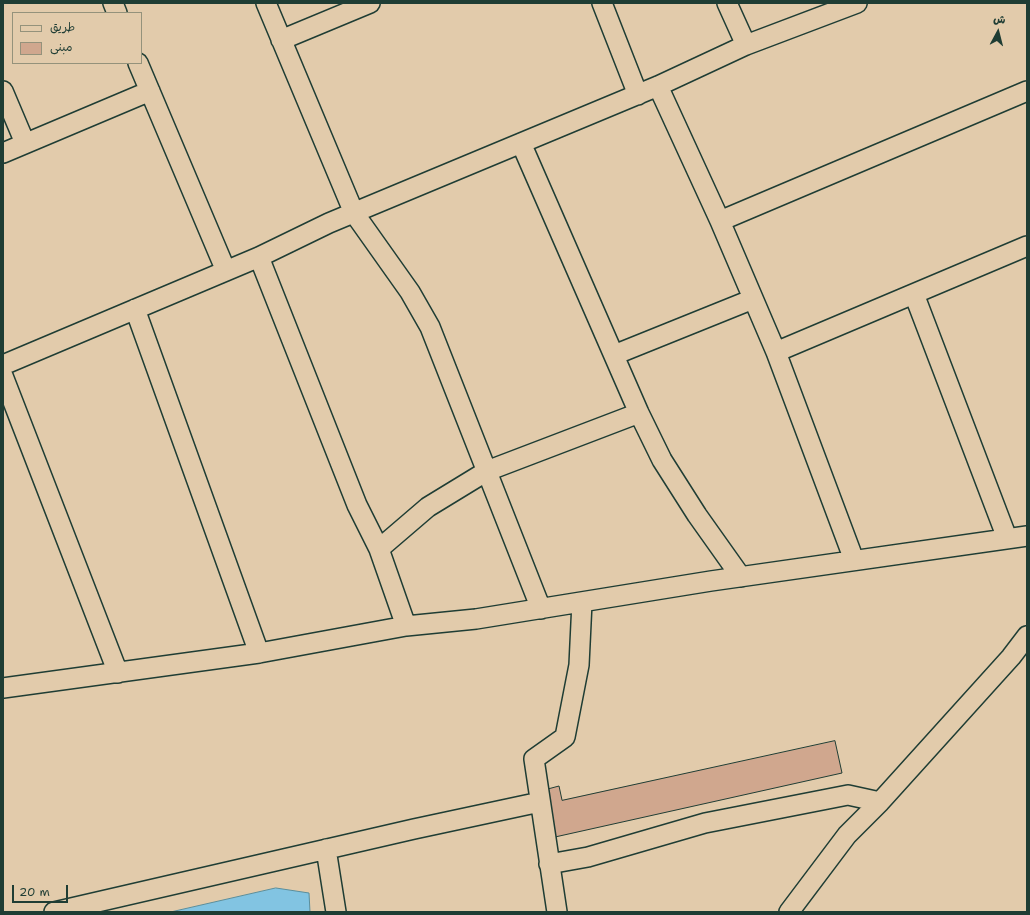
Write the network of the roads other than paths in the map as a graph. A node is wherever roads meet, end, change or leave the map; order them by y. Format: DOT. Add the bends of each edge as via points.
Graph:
graph roads {
  1 [pos="266,3"];
  2 [pos="370,3"];
  3 [pos="602,3"];
  4 [pos="727,3"];
  5 [pos="857,3"];
  6 [pos="281,40"];
  7 [pos="746,45"];
  8 [pos="138,64"];
  9 [pos="658,86"];
  10 [pos="3,91"];
  11 [pos="150,91"];
  12 [pos="1027,91"];
  13 [pos="638,95"];
  14 [pos="26,143"];
  15 [pos="521,143"];
  16 [pos="3,153"];
  17 [pos="354,213"];
  18 [pos="720,221"];
  19 [pos="1027,246"];
  20 [pos="259,257"];
  21 [pos="226,271"];
  22 [pos="914,294"];
  23 [pos="753,299"];
  24 [pos="135,309"];
  25 [pos="776,352"];
  26 [pos="614,355"];
  27 [pos="3,365"];
  28 [pos="3,376"];
  29 [pos="639,413"];
  30 [pos="487,471"];
  31 [pos="1027,536"];
  32 [pos="1007,538"];
  33 [pos="379,549"];
  34 [pos="854,560"];
  35 [pos="741,577"];
  36 [pos="582,602"];
  37 [pos="541,609"];
  38 [pos="406,626"];
  39 [pos="1027,636"];
  40 [pos="259,654"];
  41 [pos="118,673"];
  42 [pos="3,688"];
  43 [pos="540,802"];
  44 [pos="880,802"];
  45 [pos="326,849"];
  46 [pos="549,864"];
  47 [pos="54,912"];
  48 [pos="336,912"];
  49 [pos="557,912"];
  50 [pos="789,912"];
  1 -- 6 [label="street"];
  2 -- 6 [label="street"];
  3 -- 13 [label="street"];
  4 -- 7 [label="street"];
  5 -- 7 [label="street"];
  6 -- 17 [label="street"];
  7 -- 9 [label="street"];
  8 -- 11 [label="street"];
  9 -- 13 [label="street"];
  9 -- 18 [label="street"];
  10 -- 14 [label="street"];
  11 -- 14 [label="street"];
  11 -- 21 [label="street"];
  12 -- 18 [label="street"];
  13 -- 15 [label="street"];
  14 -- 16 [label="street"];
  15 -- 17 [label="street"];
  15 -- 26 [label="street"];
  17 -- 20 [label="street"];
  17 -- 30 [label="street" via="424,315"];
  18 -- 23 [label="street"];
  19 -- 22 [label="street"];
  20 -- 21 [label="street"];
  20 -- 33 [label="street" via="357,505"];
  21 -- 24 [label="street"];
  22 -- 25 [label="street"];
  22 -- 32 [label="street"];
  23 -- 25 [label="street"];
  23 -- 26 [label="street"];
  24 -- 27 [label="street"];
  24 -- 40 [label="street"];
  25 -- 34 [label="street"];
  26 -- 29 [label="street"];
  28 -- 41 [label="street"];
  29 -- 30 [label="street"];
  29 -- 35 [label="street" via="662,460"];
  30 -- 33 [label="street" via="428,507"];
  30 -- 37 [label="street"];
  31 -- 32 [label="street"];
  32 -- 34 [label="street"];
  33 -- 38 [label="street"];
  34 -- 35 [label="street"];
  35 -- 36 [label="street"];
  36 -- 37 [label="street"];
  36 -- 43 [label="street" via="579,665 565,737 534,759"];
  37 -- 38 [label="street"];
  38 -- 40 [label="street"];
  39 -- 44 [label="street"];
  40 -- 41 [label="street"];
  41 -- 42 [label="street"];
  43 -- 45 [label="street"];
  43 -- 46 [label="street"];
  44 -- 46 [label="street" via="848,795 704,823 588,857"];
  44 -- 50 [label="street" via="847,835"];
  45 -- 47 [label="street"];
  45 -- 48 [label="street"];
  46 -- 49 [label="street"];
}
